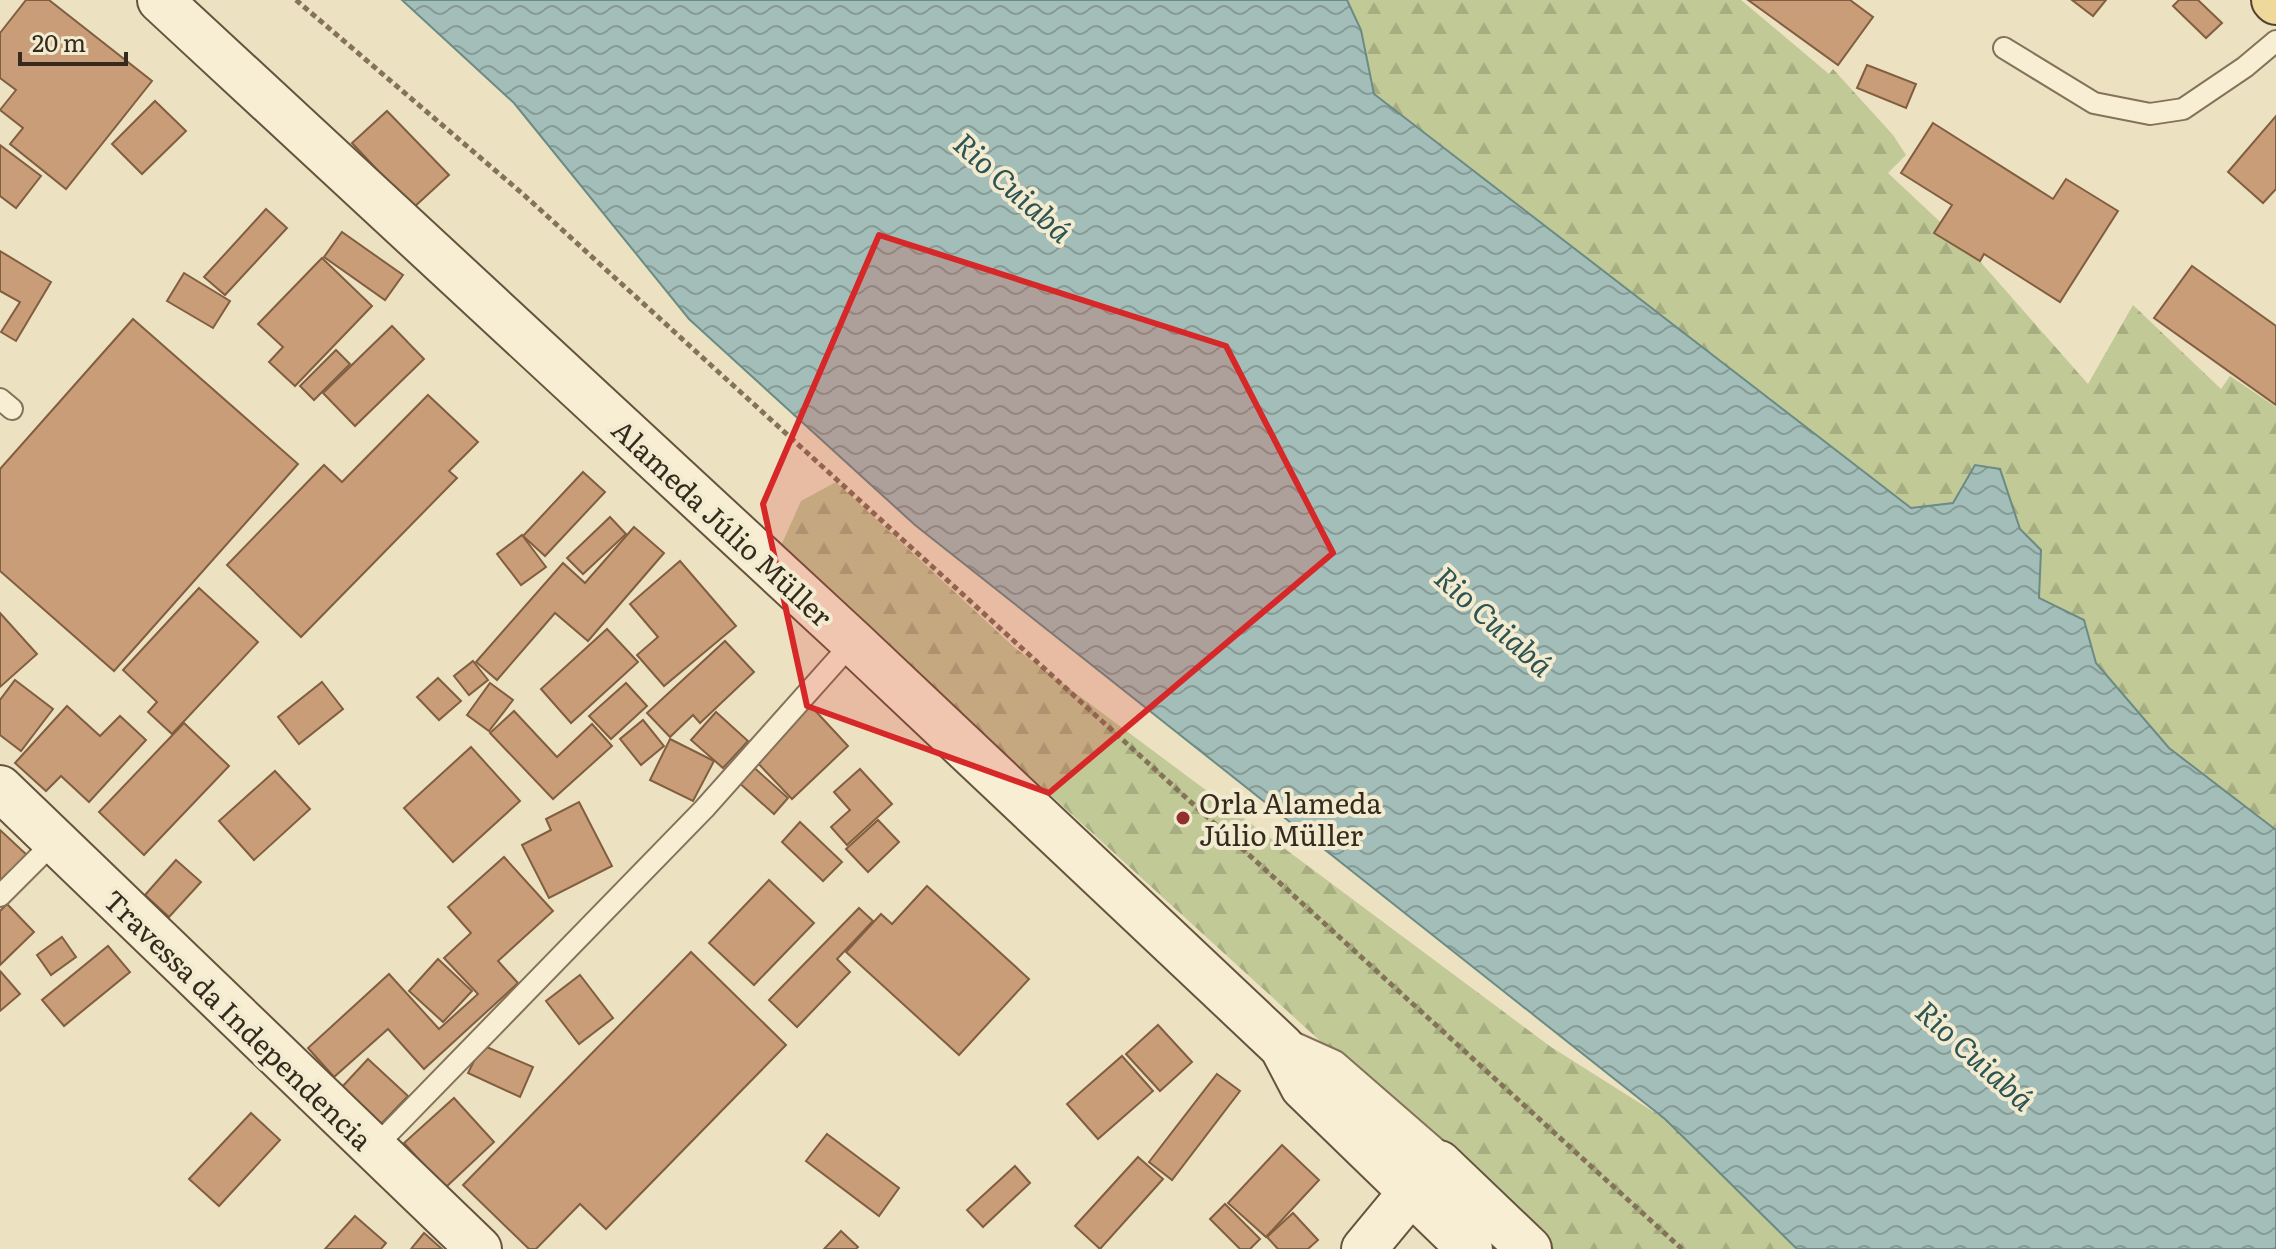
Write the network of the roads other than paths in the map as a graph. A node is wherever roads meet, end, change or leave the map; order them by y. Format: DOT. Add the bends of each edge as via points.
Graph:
graph roads {
  1 [pos="160,0"];
  2 [pos="2276,41"];
  3 [pos="2004,48"];
  4 [pos="853,642"];
  5 [pos="0,788"];
  6 [pos="54,842"];
  7 [pos="0,896"];
  8 [pos="374,1148"];
  9 [pos="1426,1177"];
  10 [pos="479,1249"];
  11 [pos="1364,1249"];
  12 [pos="1470,1249"];
  13 [pos="1529,1249"];
  1 -- 4 [label="main road, Alameda Júlio Müller"];
  2 -- 3 [label="lane" via="2183,109 2150,114 2094,103"];
  4 -- 8 [label="lane" via="704,809"];
  4 -- 9 [label="main road, Alameda Júlio Müller" via="1282,1047 1303,1087"];
  5 -- 6 [label="main road, Travessa da Independencia"];
  6 -- 7 [label="lane"];
  6 -- 8 [label="main road, Travessa da Independencia"];
  8 -- 10 [label="main road, Travessa da Independencia"];
  9 -- 11 [label="main road"];
  9 -- 12 [label="main road, Alameda Júlio Müller"];
  9 -- 13 [label="main road, Alameda Júlio Müller"];
}
